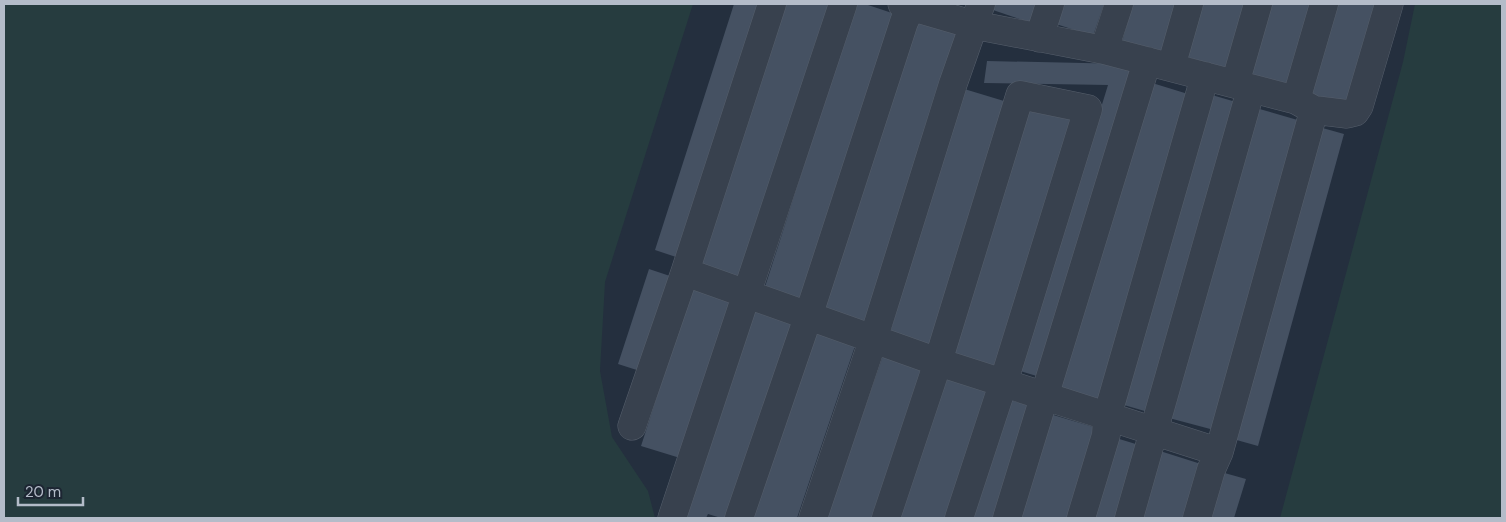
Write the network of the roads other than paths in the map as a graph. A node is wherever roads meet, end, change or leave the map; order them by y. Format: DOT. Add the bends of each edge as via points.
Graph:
graph roads {
  1 [pos="772,4"];
  2 [pos="843,4"];
  3 [pos="1050,4"];
  4 [pos="1119,4"];
  5 [pos="1190,4"];
  6 [pos="1258,4"];
  7 [pos="1324,4"];
  8 [pos="1389,4"];
  9 [pos="909,5"];
  10 [pos="977,14"];
  11 [pos="1039,38"];
  12 [pos="1104,50"];
  13 [pos="1159,64"];
  14 [pos="1205,76"];
  15 [pos="1243,86"];
  16 [pos="1305,105"];
  17 [pos="685,272"];
  18 [pos="748,294"];
  19 [pos="808,317"];
  20 [pos="873,340"];
  21 [pos="938,362"];
  22 [pos="1003,384"];
  23 [pos="1045,397"];
  24 [pos="1107,417"];
  25 [pos="632,426"];
  26 [pos="1154,432"];
  27 [pos="1219,452"];
  28 [pos="672,518"];
  29 [pos="739,518"];
  30 [pos="813,518"];
  31 [pos="886,518"];
  32 [pos="959,518"];
  33 [pos="1006,518"];
  34 [pos="1081,518"];
  35 [pos="1129,518"];
  36 [pos="1197,518"];
  1 -- 17 [label="lane"];
  2 -- 18 [label="lane"];
  3 -- 11 [label="lane"];
  4 -- 12 [label="lane"];
  5 -- 13 [label="lane"];
  6 -- 15 [label="lane"];
  7 -- 16 [label="lane"];
  8 -- 16 [label="lane" via="1355,112 1347,114"];
  9 -- 10 [label="lane"];
  9 -- 19 [label="lane"];
  10 -- 11 [label="lane"];
  10 -- 20 [label="lane"];
  11 -- 12 [label="lane"];
  12 -- 13 [label="lane"];
  13 -- 14 [label="lane"];
  13 -- 23 [label="lane"];
  14 -- 15 [label="lane"];
  14 -- 24 [label="lane"];
  15 -- 16 [label="lane"];
  15 -- 26 [label="lane"];
  16 -- 27 [label="lane"];
  17 -- 18 [label="lane"];
  17 -- 25 [label="lane"];
  18 -- 19 [label="lane"];
  18 -- 28 [label="lane"];
  19 -- 20 [label="lane"];
  19 -- 29 [label="lane"];
  20 -- 21 [label="lane"];
  20 -- 30 [label="lane"];
  21 -- 22 [label="lane"];
  21 -- 22 [label="lane" via="1020,95 1088,109"];
  21 -- 31 [label="lane"];
  22 -- 23 [label="lane"];
  22 -- 32 [label="lane"];
  23 -- 24 [label="lane"];
  23 -- 33 [label="lane"];
  24 -- 26 [label="lane"];
  24 -- 34 [label="lane" via="1106,436"];
  26 -- 27 [label="lane"];
  26 -- 35 [label="lane"];
  27 -- 36 [label="lane"];
}
